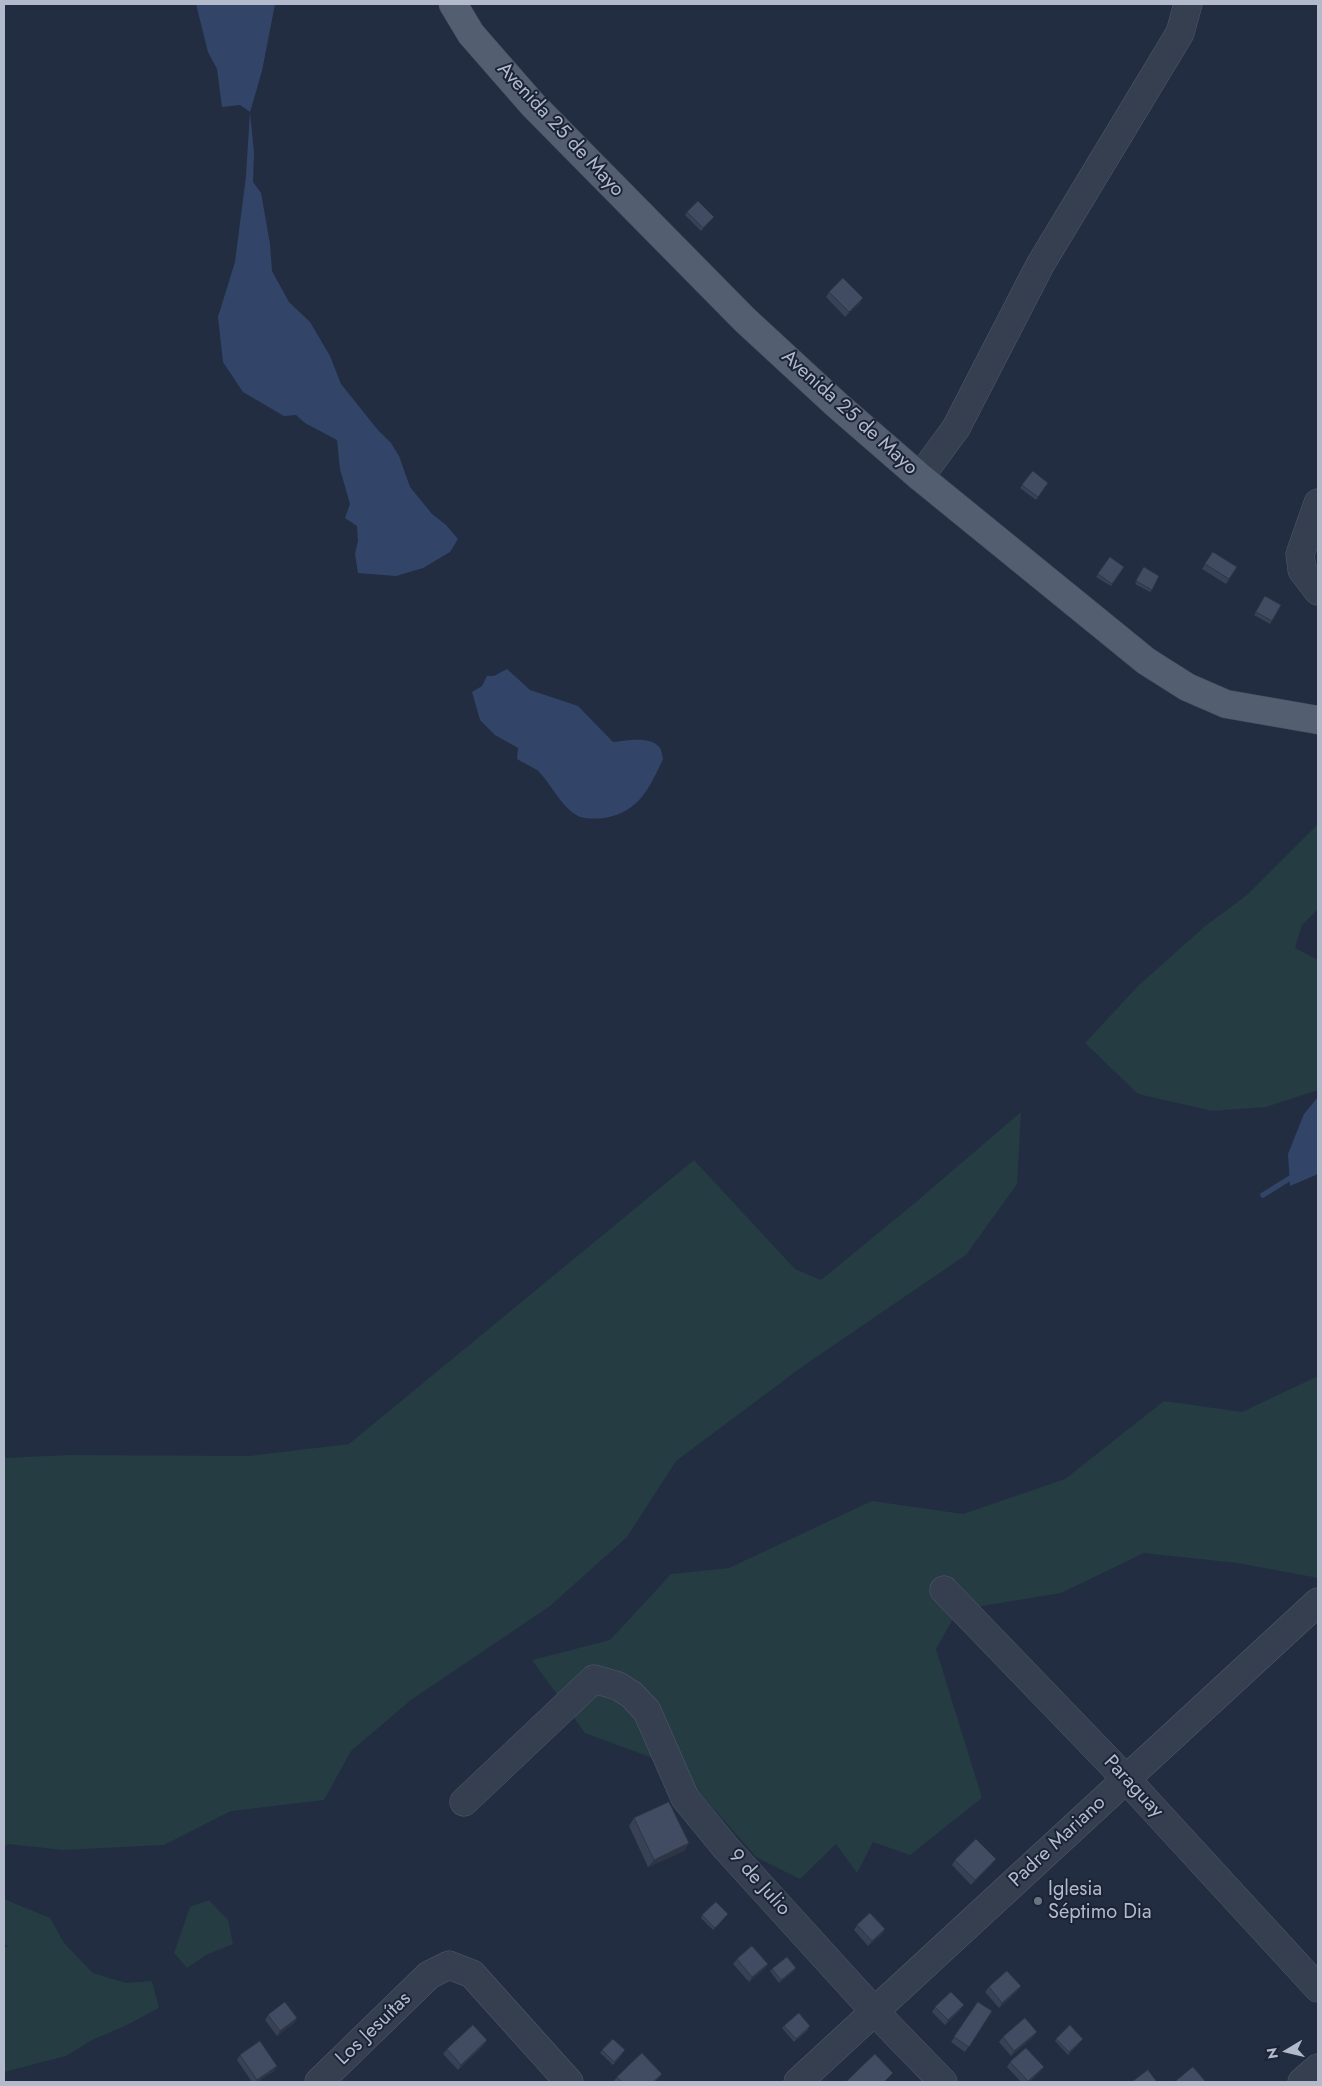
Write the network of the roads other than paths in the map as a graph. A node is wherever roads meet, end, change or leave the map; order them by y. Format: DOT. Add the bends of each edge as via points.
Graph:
graph roads {
  1 [pos="453,4"];
  2 [pos="1188,4"];
  3 [pos="920,477"];
  4 [pos="1317,512"];
  5 [pos="1318,591"];
  6 [pos="1318,720"];
  7 [pos="944,1590"];
  8 [pos="1318,1602"];
  9 [pos="1126,1779"];
  10 [pos="464,1802"];
  11 [pos="1318,1988"];
  12 [pos="876,2012"];
  13 [pos="1318,2068"];
  14 [pos="320,2082"];
  15 [pos="569,2082"];
  16 [pos="798,2082"];
  17 [pos="942,2082"];
  18 [pos="1302,2082"];
  1 -- 3 [label="main road, Avenida 25 de Mayo" via="471,34 533,105 738,313"];
  2 -- 3 [label="street" via="1180,33 1040,265 956,428"];
  3 -- 6 [label="main road, Avenida 25 de Mayo" via="1146,661 1187,687 1226,704"];
  4 -- 5 [label="street" via="1300,554 1302,570"];
  7 -- 9 [label="street, Paraguay"];
  8 -- 9 [label="street, Padre Mariano"];
  9 -- 11 [label="street, Paraguay"];
  9 -- 12 [label="street, Padre Mariano"];
  10 -- 12 [label="street, 9 de Julio" via="594,1679 618,1686 647,1711 685,1798 726,1848"];
  12 -- 16 [label="street, Padre Mariano"];
  12 -- 17 [label="street, 9 de Julio"];
  13 -- 18 [label="street"];
  14 -- 15 [label="street, Los Jesuítas" via="429,1975 449,1965 472,1974"];
}
